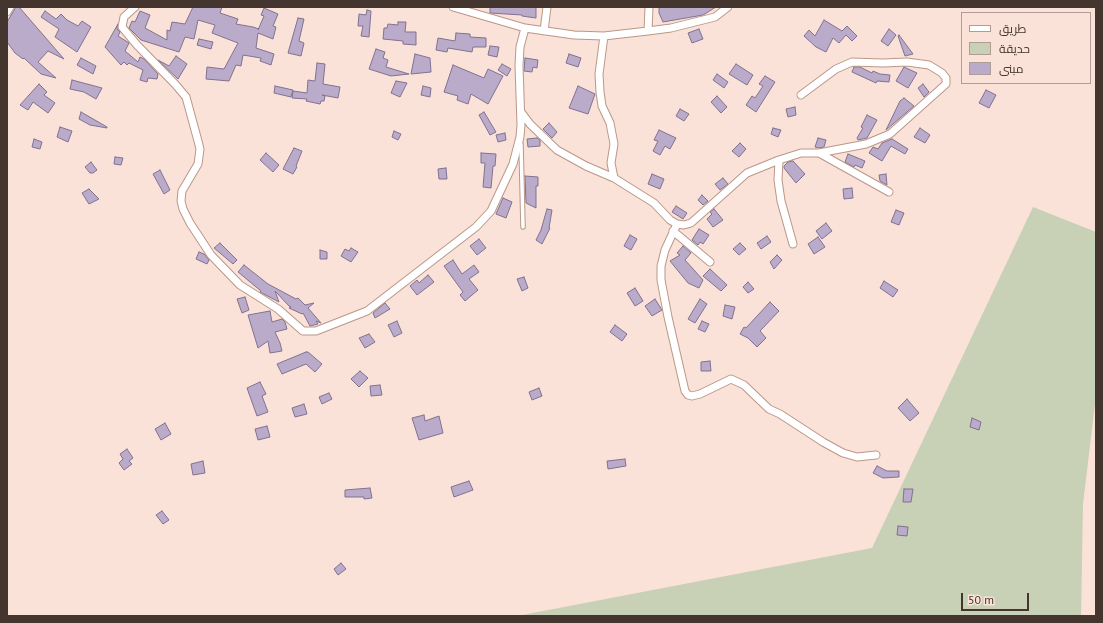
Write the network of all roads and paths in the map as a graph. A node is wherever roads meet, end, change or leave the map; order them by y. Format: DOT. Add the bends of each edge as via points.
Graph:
graph roads {
  1 [pos="10,7"];
  2 [pos="135,7"];
  3 [pos="453,7"];
  4 [pos="547,7"];
  5 [pos="649,7"];
  6 [pos="728,7"];
  7 [pos="473,10"];
  8 [pos="7,12"];
  9 [pos="525,28"];
  10 [pos="544,31"];
  11 [pos="648,31"];
  12 [pos="604,36"];
  13 [pos="801,95"];
  14 [pos="521,112"];
  15 [pos="520,137"];
  16 [pos="819,153"];
  17 [pos="779,160"];
  18 [pos="614,178"];
  19 [pos="889,192"];
  20 [pos="677,224"];
  21 [pos="524,227"];
  22 [pos="673,231"];
  23 [pos="793,244"];
  24 [pos="710,262"];
  25 [pos="876,454"];
  1 -- 8 [label="street"];
  2 -- 15 [label="street" via="124,17 122,27 186,97 198,141 198,164 182,191 183,209 211,255 240,285 278,309 303,331 316,331 367,311 476,227 491,211 504,185"];
  3 -- 7 [label="street"];
  4 -- 10 [label="street"];
  5 -- 11 [label="street"];
  6 -- 11 [label="street" via="715,17"];
  7 -- 9 [label="street"];
  9 -- 10 [label="street"];
  9 -- 14 [label="street" via="519,64"];
  10 -- 12 [label="street"];
  11 -- 12 [label="street"];
  12 -- 18 [label="street" via="599,74 600,92 614,144 611,163"];
  13 -- 16 [label="street" via="836,69 852,62 907,62 929,65 946,78 946,84 890,134 866,144"];
  14 -- 15 [label="street"];
  14 -- 18 [label="street" via="557,150"];
  15 -- 21 [label="lane"];
  16 -- 17 [label="street" via="801,153"];
  16 -- 19 [label="street"];
  17 -- 20 [label="street" via="747,173 691,223"];
  17 -- 23 [label="street" via="781,201"];
  18 -- 20 [label="street" via="654,203"];
  20 -- 22 [label="street"];
  22 -- 24 [label="street"];
  22 -- 25 [label="street" via="661,266 661,280 683,386 688,395 700,394 731,379 744,385 769,409 843,453 857,457"];
}
